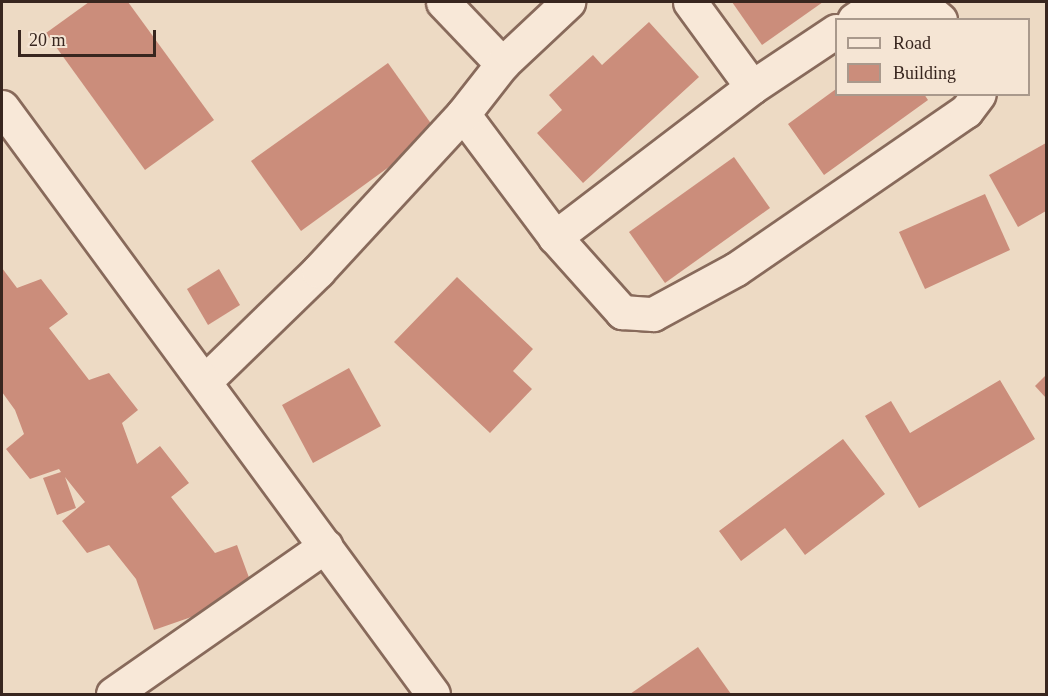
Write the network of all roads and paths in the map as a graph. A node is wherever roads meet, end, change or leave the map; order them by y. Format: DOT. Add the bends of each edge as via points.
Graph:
graph roads {
  1 [pos="444,2"];
  2 [pos="568,2"];
  3 [pos="690,2"];
  4 [pos="893,2"];
  5 [pos="898,2"];
  6 [pos="857,18"];
  7 [pos="938,18"];
  8 [pos="835,32"];
  9 [pos="502,64"];
  10 [pos="752,87"];
  11 [pos="977,96"];
  12 [pos="2,107"];
  13 [pos="463,114"];
  14 [pos="555,237"];
  15 [pos="205,381"];
  16 [pos="325,546"];
  17 [pos="113,694"];
  18 [pos="433,694"];
  1 -- 9 [label="street"];
  2 -- 9 [label="street"];
  3 -- 10 [label="street"];
  4 -- 6 [label="street" via="875,6"];
  5 -- 7 [label="street" via="927,9"];
  8 -- 10 [label="street"];
  9 -- 13 [label="street"];
  10 -- 14 [label="street"];
  11 -- 14 [label="street" via="966,111 746,262 652,314 622,312"];
  12 -- 15 [label="street"];
  13 -- 14 [label="street"];
  13 -- 15 [label="street" via="318,271"];
  15 -- 16 [label="street"];
  16 -- 17 [label="street"];
  16 -- 18 [label="street"];
}
